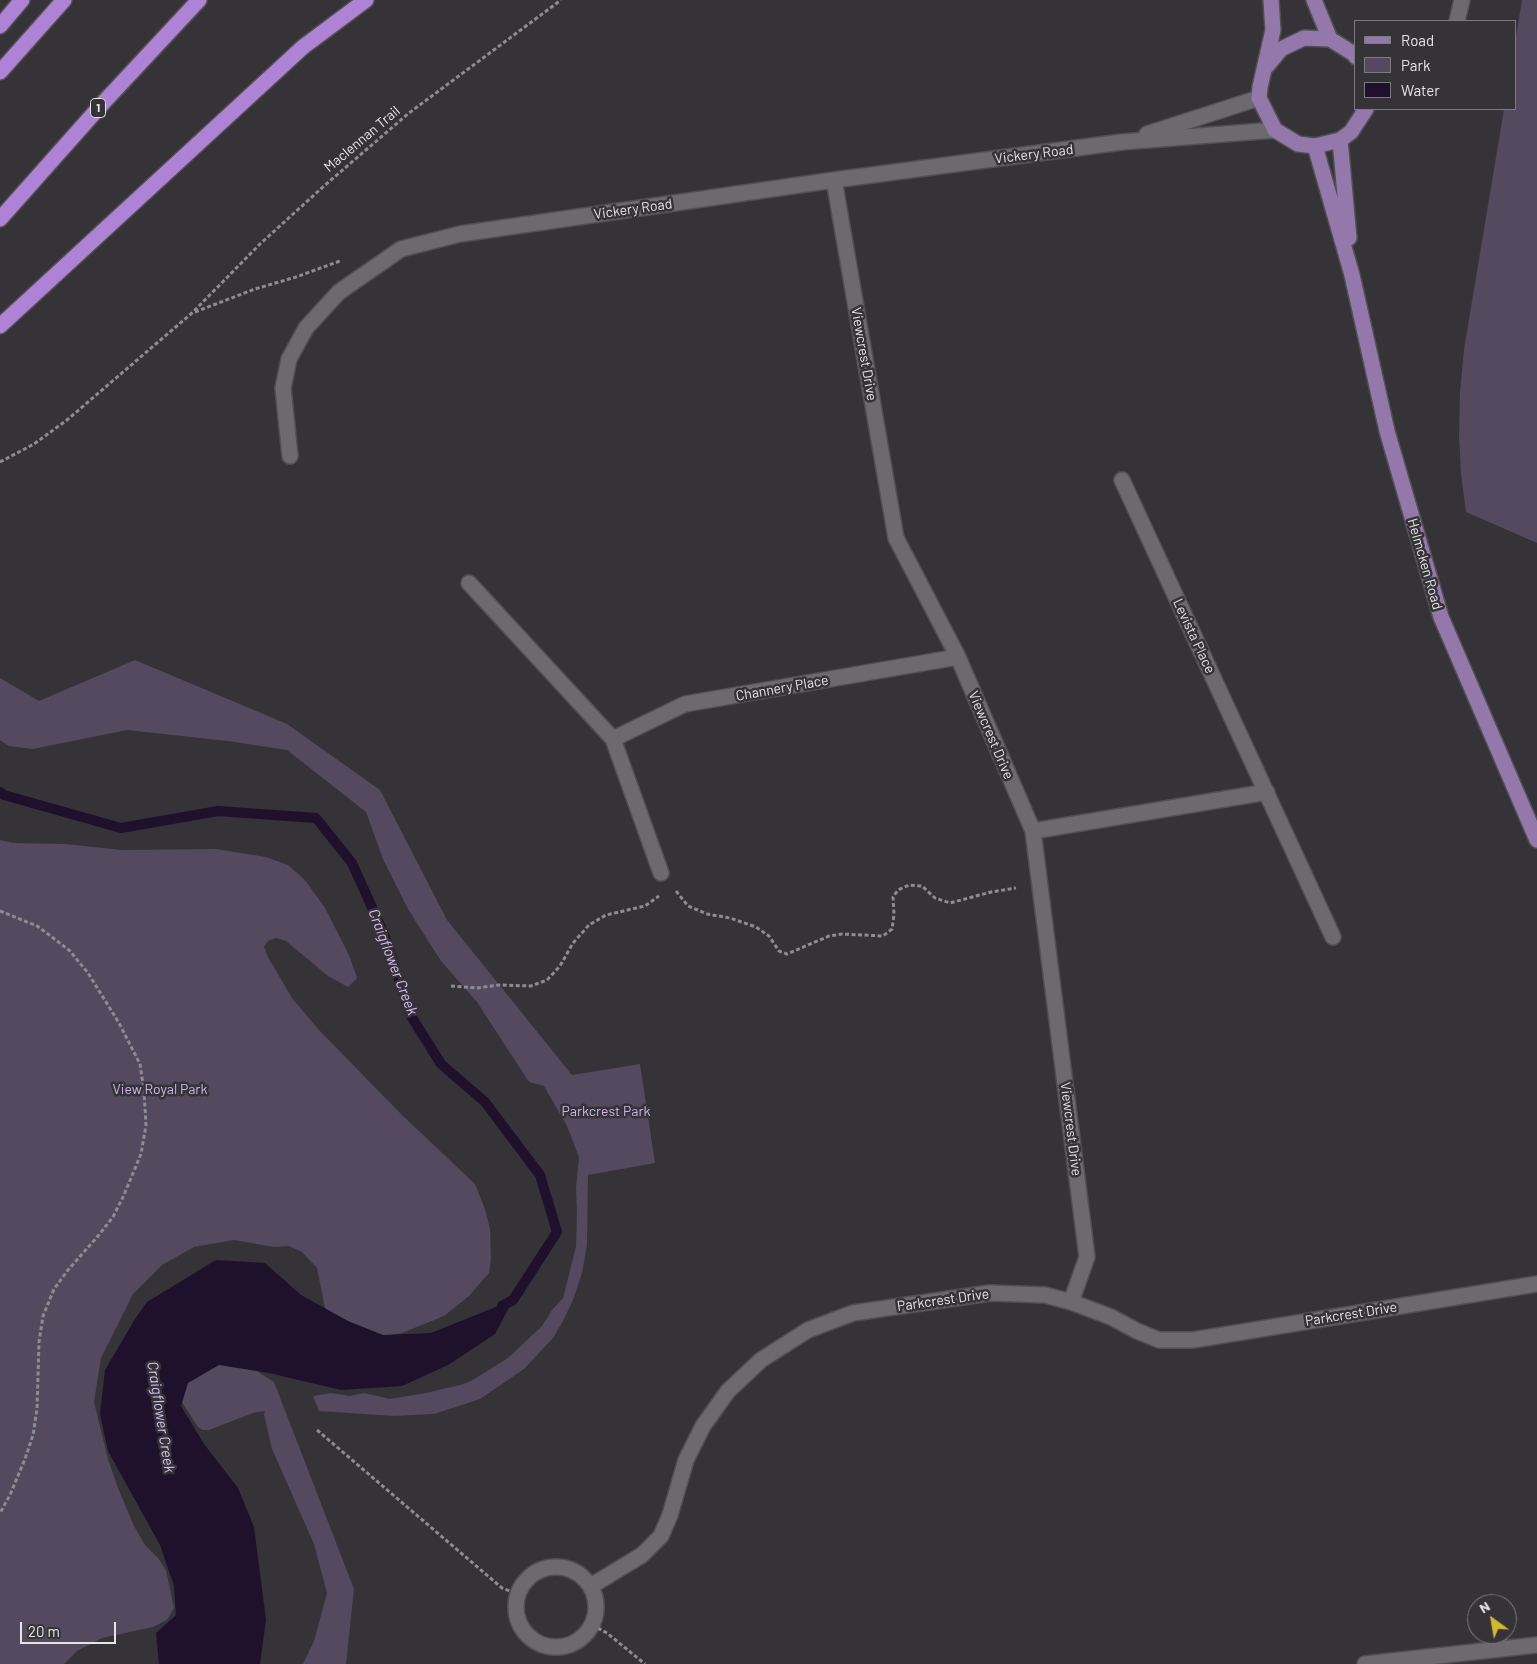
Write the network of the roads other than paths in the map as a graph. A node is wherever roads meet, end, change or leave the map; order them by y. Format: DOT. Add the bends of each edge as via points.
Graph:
graph roads {
  1 [pos="22,0"];
  2 [pos="64,0"];
  3 [pos="199,0"];
  4 [pos="366,0"];
  5 [pos="1272,0"];
  6 [pos="1314,0"];
  7 [pos="1462,0"];
  8 [pos="1457,20"];
  9 [pos="0,26"];
  10 [pos="1330,39"];
  11 [pos="1354,54"];
  12 [pos="1264,69"];
  13 [pos="0,72"];
  14 [pos="1259,98"];
  15 [pos="1365,110"];
  16 [pos="1275,130"];
  17 [pos="1340,140"];
  18 [pos="1122,142"];
  19 [pos="1315,146"];
  20 [pos="834,180"];
  21 [pos="0,219"];
  22 [pos="1352,275"];
  23 [pos="0,326"];
  24 [pos="290,456"];
  25 [pos="1122,480"];
  26 [pos="469,583"];
  27 [pos="958,657"];
  28 [pos="613,740"];
  29 [pos="1266,792"];
  30 [pos="1033,831"];
  31 [pos="1537,840"];
  32 [pos="661,873"];
  33 [pos="1333,938"];
  34 [pos="1537,1284"];
  35 [pos="1071,1302"];
  36 [pos="591,1586"];
  37 [pos="1537,1644"];
  38 [pos="1365,1664"];
  1 -- 9 [label="highway"];
  2 -- 13 [label="highway"];
  3 -- 21 [label="highway, 1"];
  4 -- 23 [label="highway" via="304,47"];
  5 -- 12 [label="main road" via="1273,30"];
  6 -- 10 [label="main road"];
  7 -- 8 [label="street"];
  10 -- 11 [label="main road"];
  10 -- 12 [label="main road" via="1304,38 1281,48"];
  12 -- 14 [label="main road"];
  14 -- 16 [label="main road"];
  14 -- 18 [label="street, Vickery Road"];
  15 -- 17 [label="main road" via="1351,132"];
  16 -- 18 [label="street, Vickery Road"];
  16 -- 19 [label="main road" via="1298,144"];
  17 -- 19 [label="main road"];
  17 -- 22 [label="main road, Helmcken Road"];
  18 -- 20 [label="street, Vickery Road"];
  19 -- 22 [label="main road, Helmcken Road"];
  20 -- 24 [label="street, Vickery Road" via="460,234 401,249 339,292 306,328 289,359 283,388"];
  20 -- 27 [label="street, Viewcrest Drive" via="896,538"];
  22 -- 31 [label="main road, Helmcken Road" via="1387,431 1441,617"];
  25 -- 29 [label="street, Levista Place"];
  26 -- 28 [label="street"];
  27 -- 28 [label="street, Channery Place" via="685,704"];
  27 -- 30 [label="street, Viewcrest Drive"];
  28 -- 32 [label="street"];
  29 -- 30 [label="street"];
  29 -- 33 [label="street, Levista Place"];
  30 -- 35 [label="street, Viewcrest Drive" via="1087,1257"];
  34 -- 35 [label="street, Parkcrest Drive" via="1193,1340 1159,1340"];
  35 -- 36 [label="street, Parkcrest Drive" via="1045,1295 990,1293 853,1313 808,1330 761,1360 728,1391 703,1426 686,1460 670,1515 660,1536 642,1555"];
  36 -- 36 [label="street" via="596,1599 592,1625 583,1637 570,1645 540,1644 528,1636 519,1623 516,1609 518,1594 538,1571 552,1567 568,1568"];
  37 -- 38 [label="street"];
}
